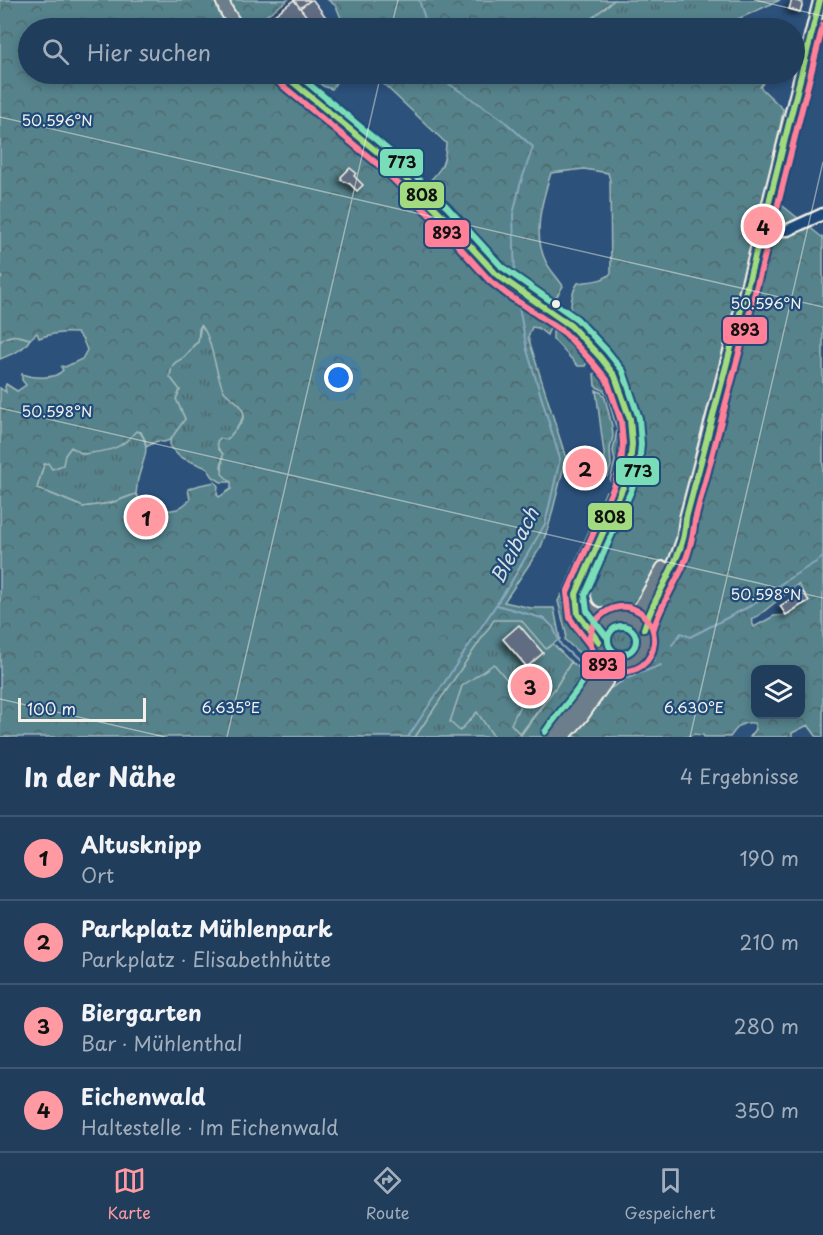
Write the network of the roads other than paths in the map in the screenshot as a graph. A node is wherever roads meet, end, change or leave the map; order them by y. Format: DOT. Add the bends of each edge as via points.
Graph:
graph roads {
  1 [pos="222,0"];
  2 [pos="820,0"];
  3 [pos="231,18"];
  4 [pos="805,60"];
  5 [pos="295,84"];
  6 [pos="799,84"];
  7 [pos="823,214"];
  8 [pos="763,226"];
  9 [pos="686,518"];
  10 [pos="584,577"];
  11 [pos="620,617"];
  12 [pos="644,629"];
  13 [pos="602,648"];
  14 [pos="622,663"];
  15 [pos="552,737"];
  16 [pos="563,737"];
  1 -- 3 [label="main road"];
  2 -- 4 [label="main road"];
  5 -- 10 [label="main road" via="387,160 496,274 571,326 615,376 630,419 630,465"];
  6 -- 8 [label="main road"];
  7 -- 8 [label="street" via="788,230"];
  8 -- 9 [label="main road"];
  9 -- 11 [label="main road" via="648,597 639,609"];
  9 -- 12 [label="main road" via="675,562"];
  10 -- 11 [label="main road" via="583,593 589,609 594,614"];
  10 -- 13 [label="main road" via="576,594 579,614"];
  11 -- 12 [label="main road" via="636,620"];
  11 -- 13 [label="main road" via="609,620 601,630"];
  12 -- 14 [label="main road" via="644,649 635,659"];
  13 -- 14 [label="main road" via="615,662"];
  13 -- 15 [label="main road" via="598,677"];
  14 -- 16 [label="main road"];
}
